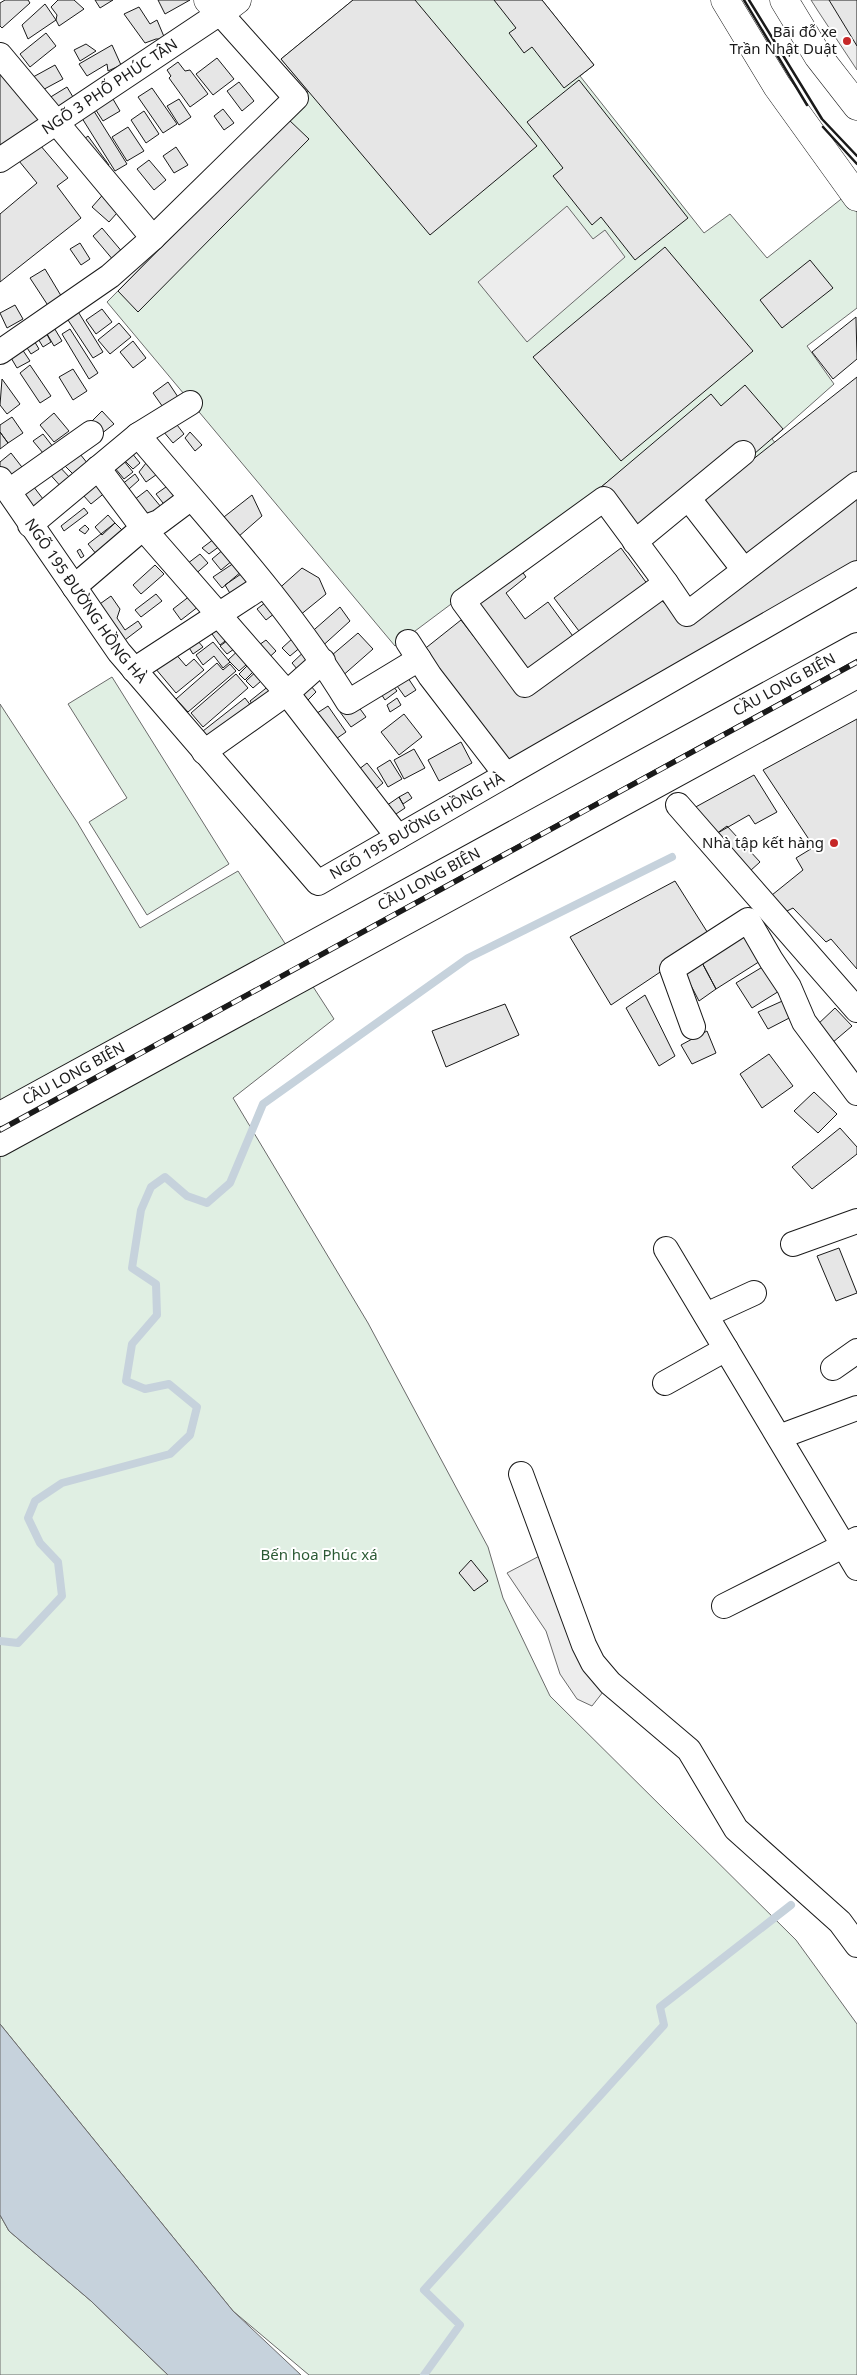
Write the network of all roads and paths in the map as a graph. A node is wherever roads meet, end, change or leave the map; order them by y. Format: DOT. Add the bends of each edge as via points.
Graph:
graph roads {
  1 [pos="725,0"];
  2 [pos="784,0"];
  3 [pos="222,4"];
  4 [pos="0,55"];
  5 [pos="857,106"];
  6 [pos="55,123"];
  7 [pos="0,160"];
  8 [pos="857,197"];
  9 [pos="153,238"];
  10 [pos="0,352"];
  11 [pos="190,403"];
  12 [pos="91,433"];
  13 [pos="138,435"];
  14 [pos="743,453"];
  15 [pos="98,468"];
  16 [pos="857,484"];
  17 [pos="4,485"];
  18 [pos="191,498"];
  19 [pos="689,499"];
  20 [pos="30,524"];
  21 [pos="143,528"];
  22 [pos="636,542"];
  23 [pos="744,570"];
  24 [pos="857,572"];
  25 [pos="666,583"];
  26 [pos="264,585"];
  27 [pos="74,588"];
  28 [pos="219,614"];
  29 [pos="857,645"];
  30 [pos="323,662"];
  31 [pos="134,670"];
  32 [pos="857,676"];
  33 [pos="287,693"];
  34 [pos="204,752"];
  35 [pos="506,775"];
  36 [pos="678,805"];
  37 [pos="398,837"];
  38 [pos="857,1010"];
  39 [pos="693,1028"];
  40 [pos="857,1093"];
  41 [pos="0,1114"];
  42 [pos="0,1144"];
  43 [pos="857,1221"];
  44 [pos="793,1244"];
  45 [pos="666,1249"];
  46 [pos="754,1293"];
  47 [pos="706,1315"];
  48 [pos="726,1349"];
  49 [pos="857,1351"];
  50 [pos="833,1368"];
  51 [pos="665,1383"];
  52 [pos="857,1408"];
  53 [pos="779,1437"];
  54 [pos="521,1474"];
  55 [pos="850,1541"];
  56 [pos="857,1568"];
  57 [pos="724,1606"];
  58 [pos="857,1945"];
  1 -- 8 [label="street" via="776,86"];
  2 -- 5 [label="street" via="818,56"];
  3 -- 6 [label="street, NGÕ 3 PHỐ PHÚC TÂN"];
  3 -- 9 [label="street" via="296,98"];
  4 -- 6 [label="street"];
  6 -- 7 [label="street, NGÕ 3 PHỐ PHÚC TÂN"];
  6 -- 9 [label="street"];
  9 -- 10 [label="street" via="110,276"];
  11 -- 13 [label="street"];
  12 -- 17 [label="street"];
  13 -- 15 [label="street"];
  13 -- 18 [label="street"];
  14 -- 19 [label="street"];
  15 -- 20 [label="street"];
  15 -- 21 [label="street"];
  16 -- 23 [label="street"];
  17 -- 20 [label="street, NGÕ 195 ĐƯỜNG HỒNG HÀ"];
  18 -- 21 [label="street" via="159,522"];
  18 -- 26 [label="street"];
  19 -- 22 [label="street"];
  19 -- 23 [label="street"];
  20 -- 27 [label="street, NGÕ 195 ĐƯỜNG HỒNG HÀ"];
  21 -- 27 [label="street"];
  21 -- 28 [label="street"];
  22 -- 25 [label="street"];
  22 -- 25 [label="street" via="604,499 463,601 525,685"];
  23 -- 25 [label="street" via="687,614"];
  24 -- 35 [label="street, NGÕ 195 ĐƯỜNG HỒNG HÀ"];
  26 -- 28 [label="street"];
  26 -- 30 [label="street"];
  27 -- 31 [label="street, NGÕ 195 ĐƯỜNG HỒNG HÀ"];
  28 -- 31 [label="street"];
  28 -- 33 [label="street"];
  29 -- 41 [label="street, CẦU LONG BIÊN"];
  30 -- 33 [label="street"];
  30 -- 35 [label="street" via="348,702 413,651"];
  31 -- 34 [label="street, NGÕ 195 ĐƯỜNG HỒNG HÀ"];
  32 -- 42 [label="street, CẦU LONG BIÊN"];
  33 -- 34 [label="street"];
  33 -- 37 [label="street"];
  34 -- 37 [label="street, NGÕ 195 ĐƯỜNG HỒNG HÀ" via="318,883"];
  35 -- 37 [label="street, NGÕ 195 ĐƯỜNG HỒNG HÀ"];
  36 -- 38 [label="street"];
  39 -- 40 [label="street" via="672,969 748,920 789,986 804,1022"];
  43 -- 44 [label="street"];
  45 -- 47 [label="street"];
  46 -- 47 [label="street"];
  47 -- 48 [label="street"];
  48 -- 51 [label="street"];
  48 -- 53 [label="street"];
  49 -- 50 [label="street"];
  52 -- 53 [label="street"];
  53 -- 55 [label="street"];
  54 -- 58 [label="street" via="593,1663 610,1684 689,1750 736,1829 840,1922"];
  55 -- 56 [label="street"];
  55 -- 57 [label="street"];
}
